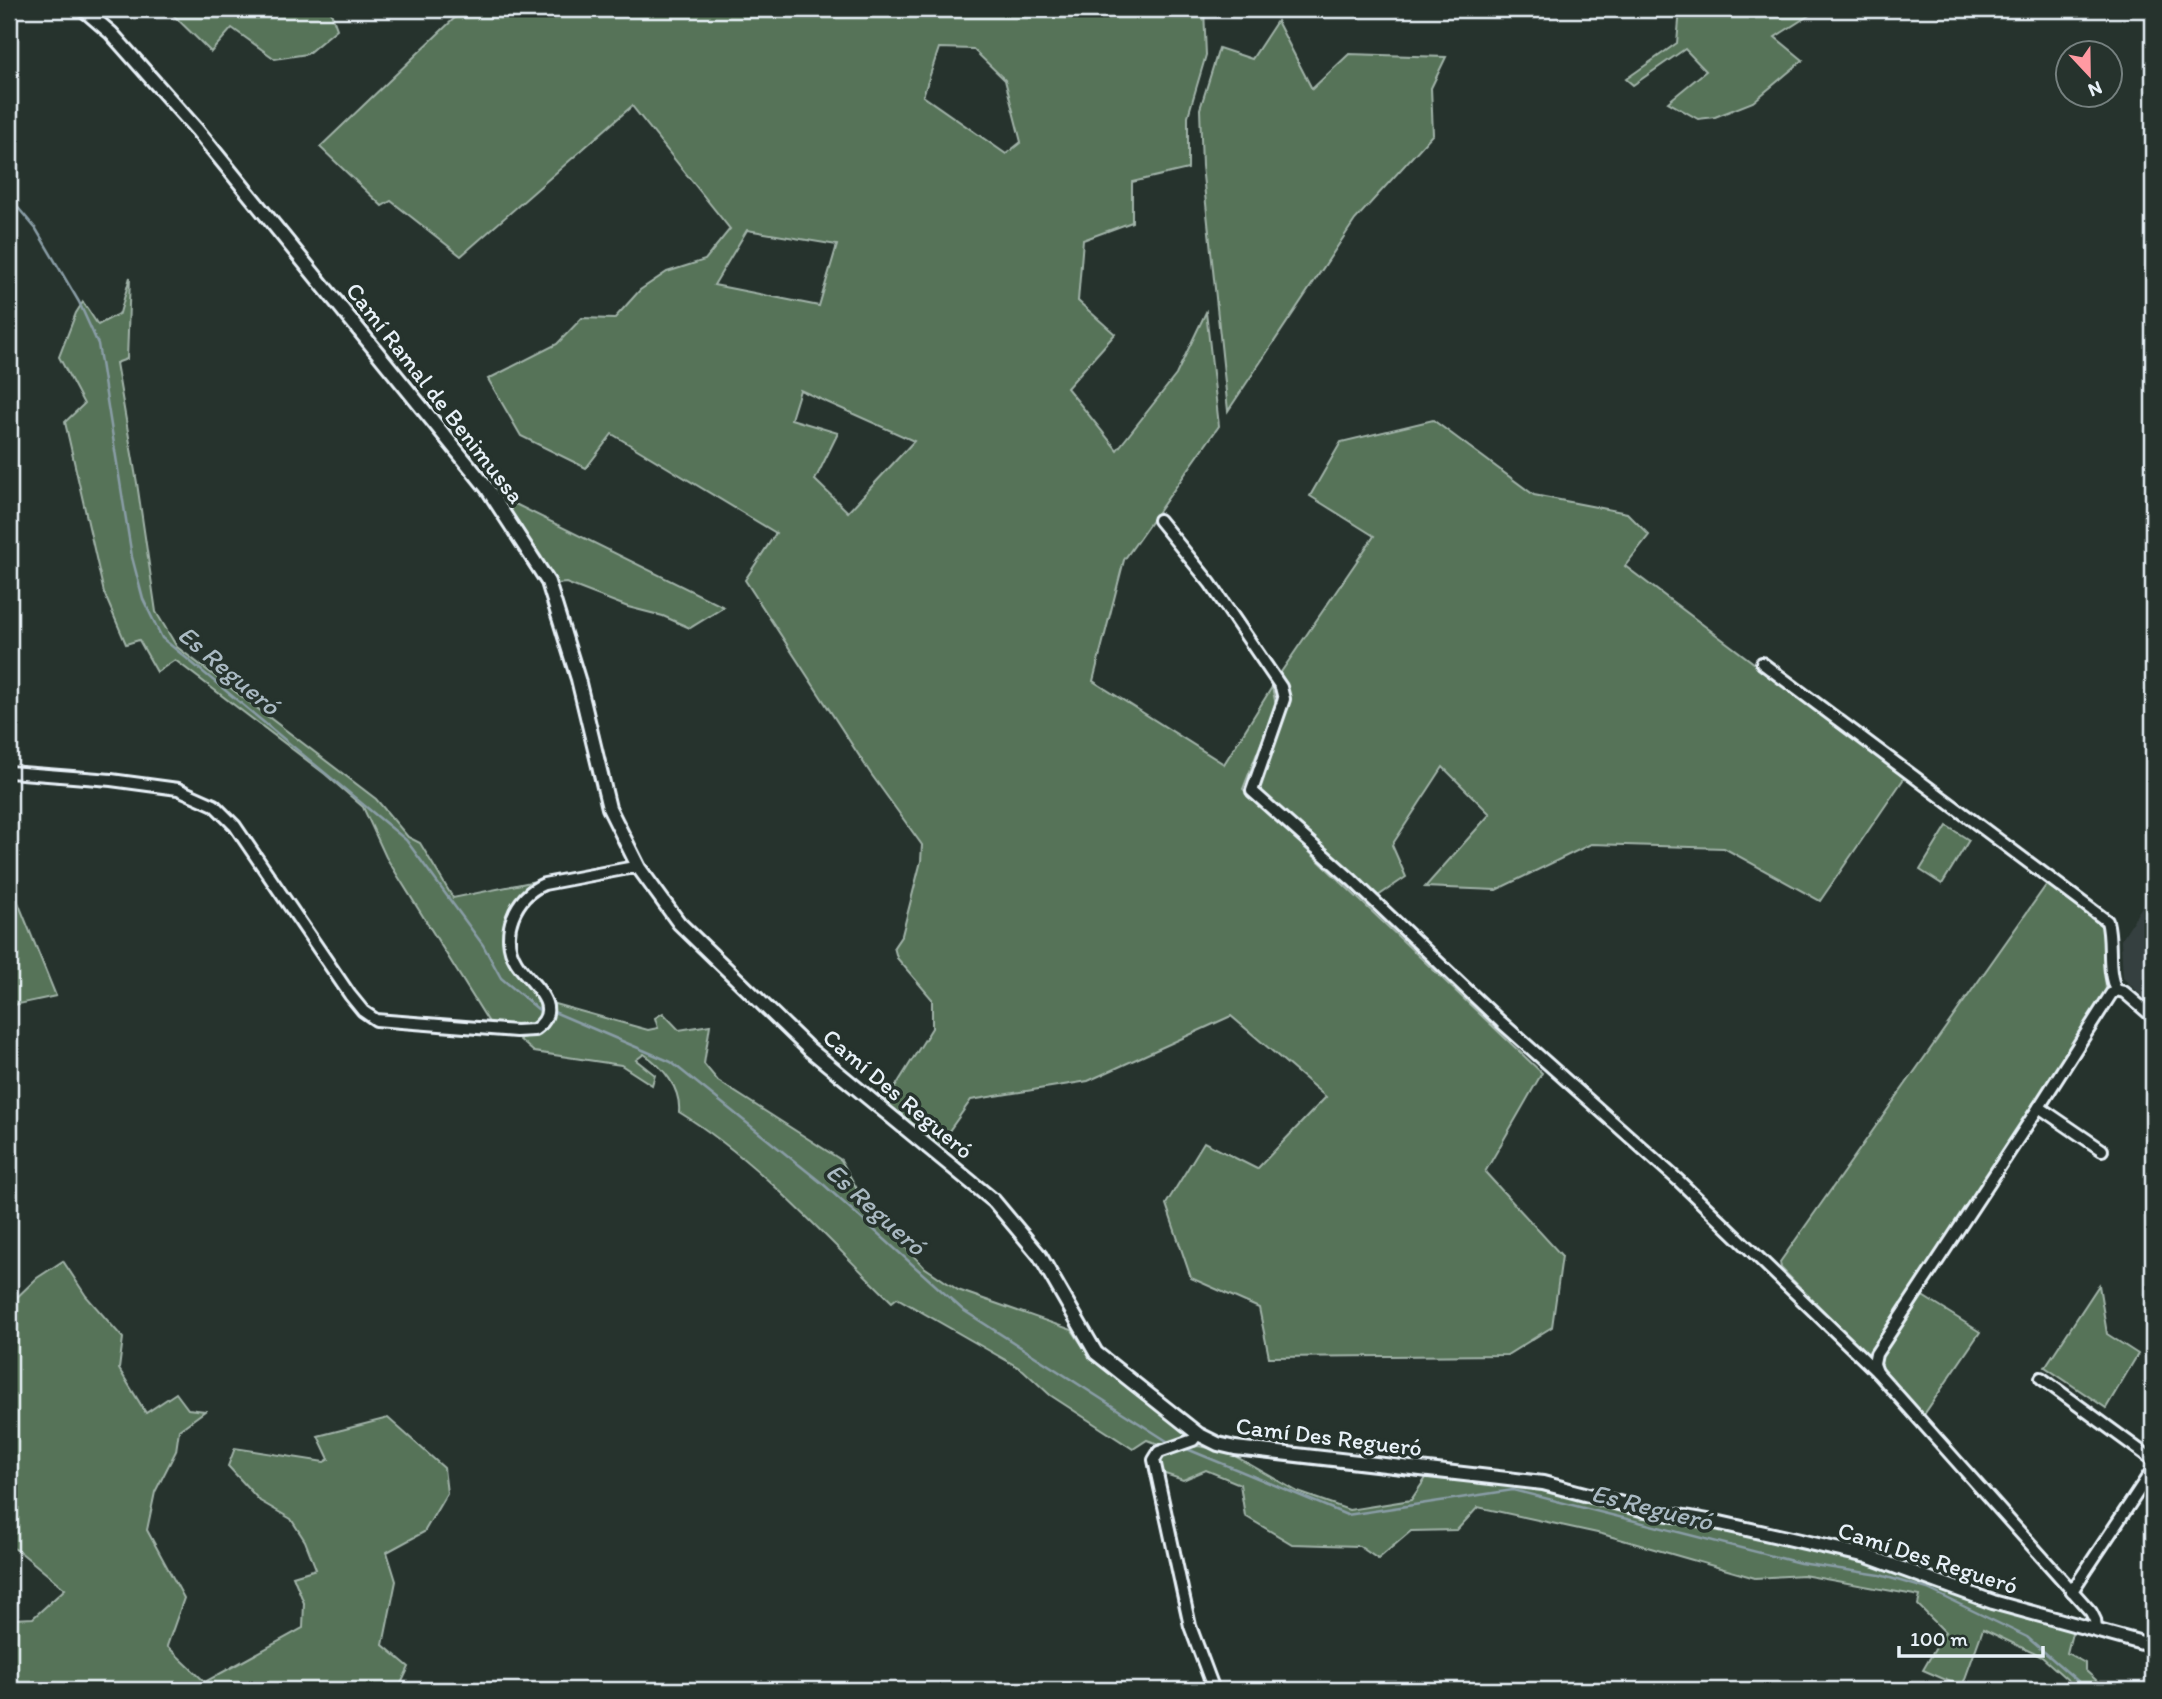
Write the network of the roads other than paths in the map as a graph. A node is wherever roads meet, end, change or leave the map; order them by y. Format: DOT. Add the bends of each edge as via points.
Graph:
graph roads {
  1 [pos="83,9"];
  2 [pos="1159,520"];
  3 [pos="1762,663"];
  4 [pos="9,772"];
  5 [pos="639,868"];
  6 [pos="2116,990"];
  7 [pos="2153,1017"];
  8 [pos="2039,1107"];
  9 [pos="2102,1150"];
  10 [pos="1877,1372"];
  11 [pos="2041,1378"];
  12 [pos="1198,1434"];
  13 [pos="2153,1460"];
  14 [pos="2153,1469"];
  15 [pos="2072,1591"];
  16 [pos="2096,1629"];
  17 [pos="2153,1646"];
  18 [pos="1213,1690"];
  1 -- 5 [label="street, Camí Ramal de Benimussa" via="111,33 197,130 494,498 548,582 578,679 609,808"];
  2 -- 10 [label="street" via="1210,583 1281,687 1284,699 1252,790 1678,1180"];
  3 -- 6 [label="street" via="2107,921"];
  4 -- 5 [label="street" via="166,786 214,805 235,825 350,995 376,1020 534,1030 546,1014 545,1000 511,952 511,924 519,903 544,884"];
  5 -- 12 [label="street, Camí Des Regueró" via="679,923 809,1049 994,1201 1040,1256 1096,1353"];
  6 -- 7 [label="street"];
  6 -- 8 [label="street"];
  8 -- 9 [label="street"];
  8 -- 10 [label="street" via="1876,1354"];
  10 -- 15 [label="street"];
  11 -- 13 [label="street"];
  12 -- 16 [label="street, Camí Des Regueró" via="1235,1448 1543,1483 1645,1510 1867,1556 1993,1602"];
  12 -- 18 [label="street" via="1193,1440 1159,1451 1154,1460 1190,1626"];
  14 -- 15 [label="street"];
  15 -- 16 [label="street" via="2095,1620"];
  16 -- 17 [label="street, Camí Des Regueró"];
}
